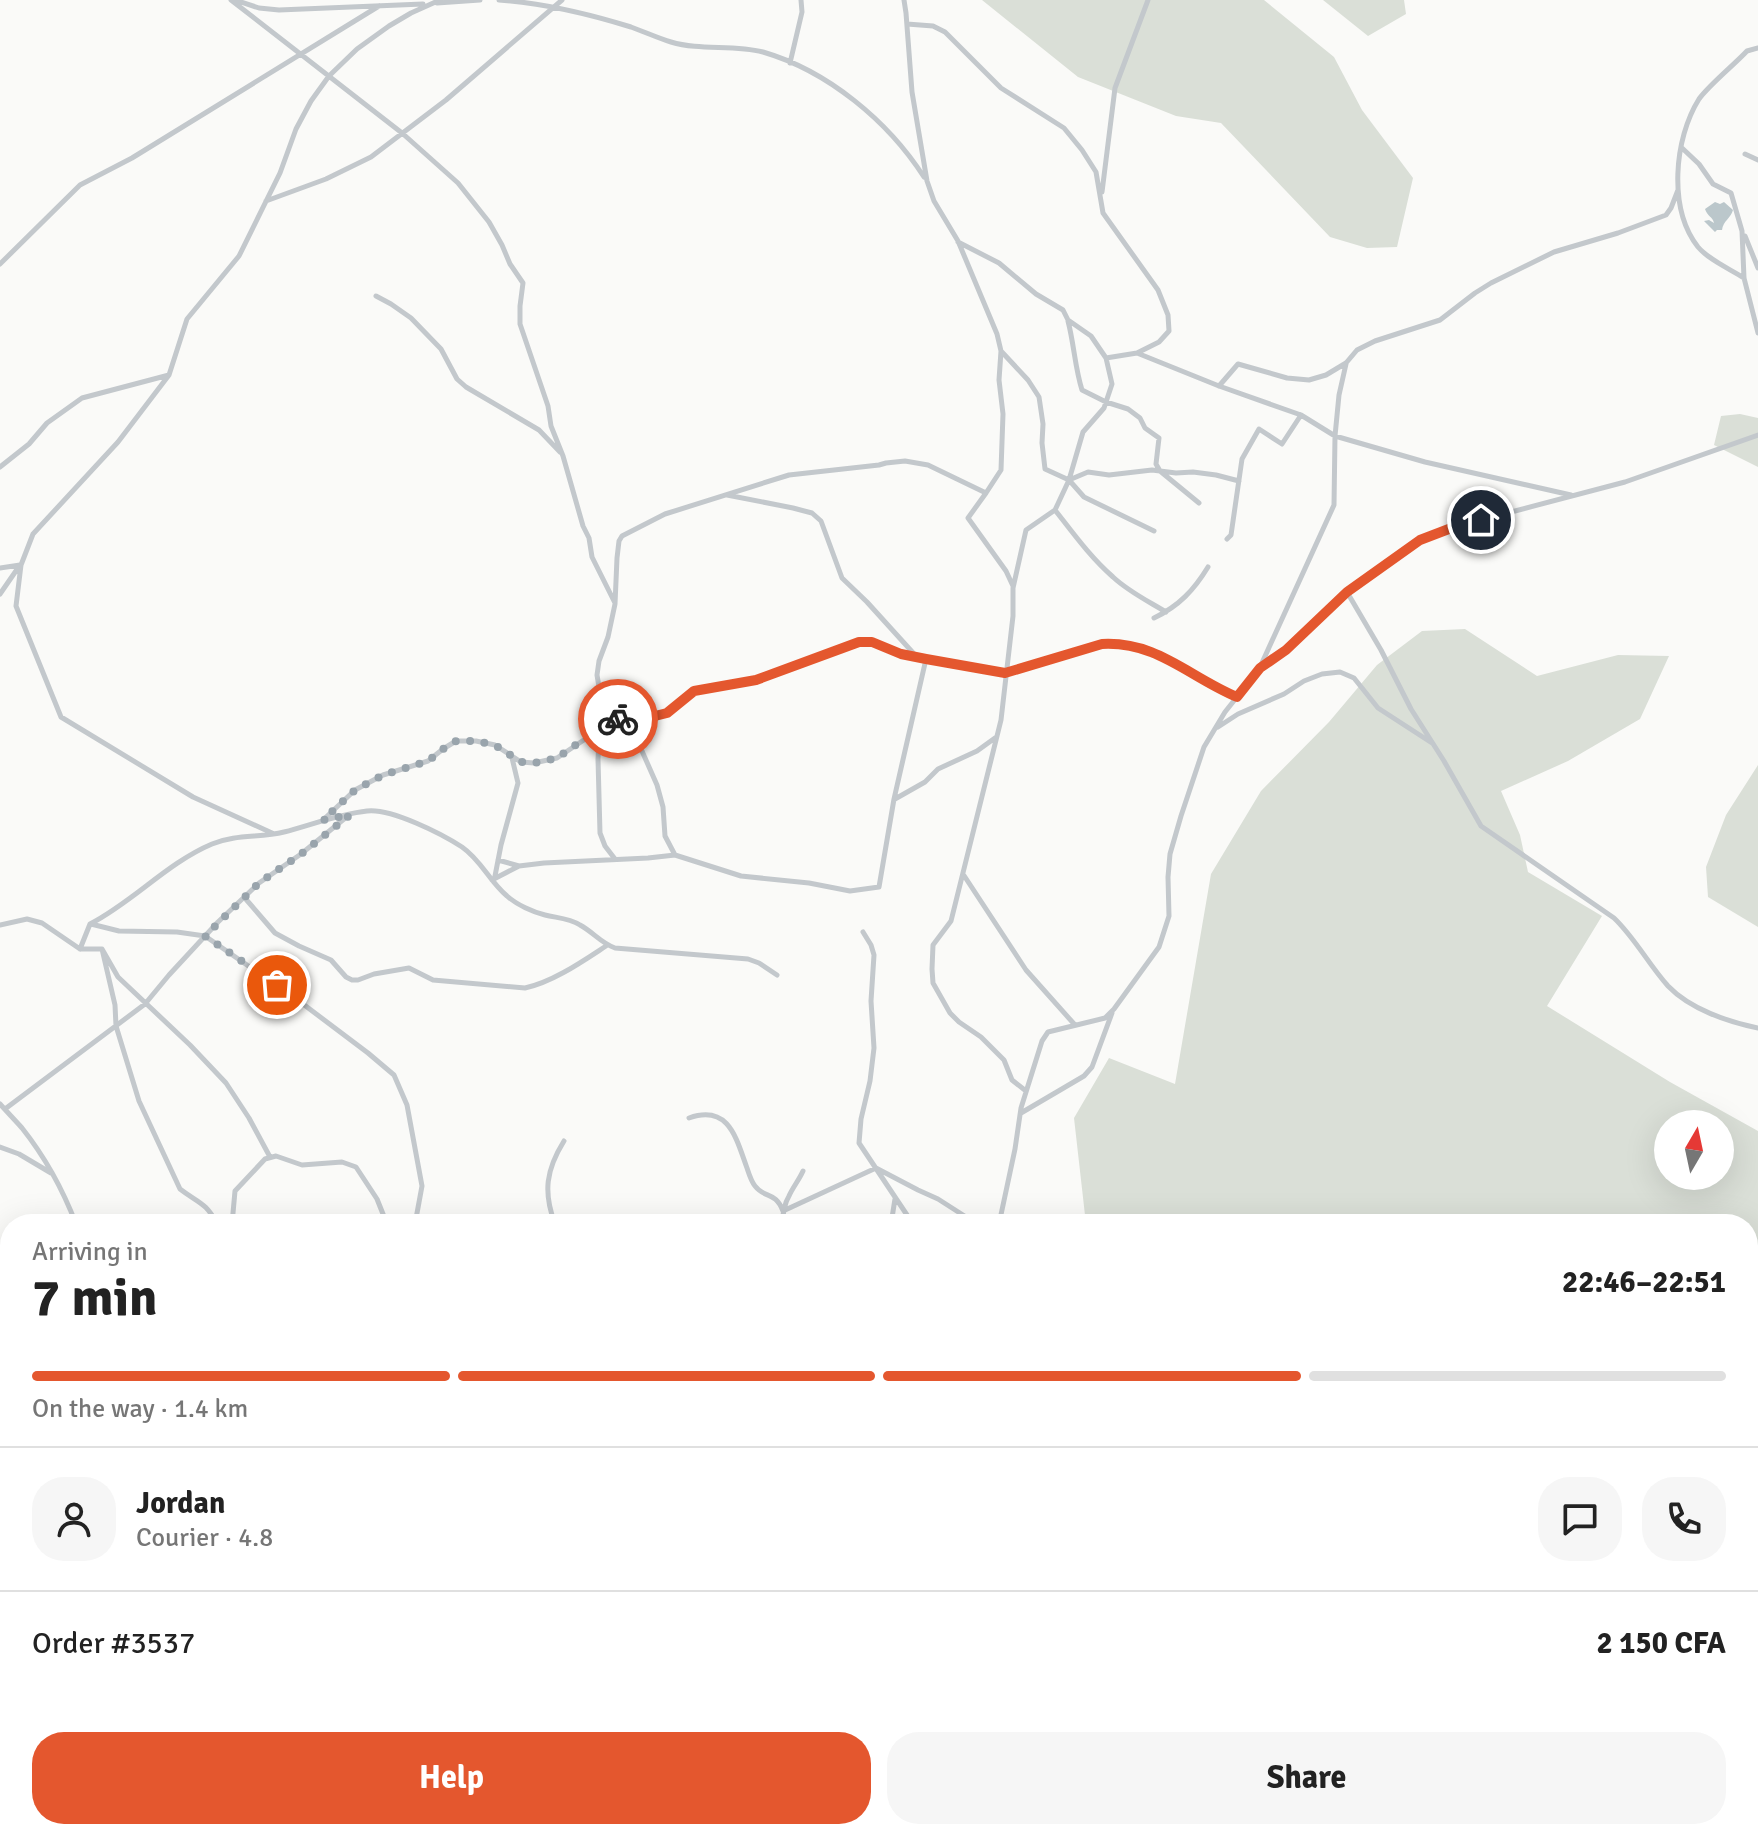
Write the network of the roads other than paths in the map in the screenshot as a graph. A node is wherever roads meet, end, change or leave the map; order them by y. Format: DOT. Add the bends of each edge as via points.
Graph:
graph roads {
  1 [pos="232,0"];
  2 [pos="440,0"];
  3 [pos="480,0"];
  4 [pos="499,0"];
  5 [pos="527,0"];
  6 [pos="562,0"];
  7 [pos="801,0"];
  8 [pos="904,0"];
  9 [pos="1148,0"];
  10 [pos="338,3"];
  11 [pos="429,4"];
  12 [pos="540,5"];
  13 [pos="379,6"];
  14 [pos="553,8"];
  15 [pos="907,24"];
  16 [pos="1758,48"];
  17 [pos="299,54"];
  18 [pos="790,63"];
  19 [pos="329,76"];
  20 [pos="402,133"];
  21 [pos="1682,148"];
  22 [pos="1745,154"];
  23 [pos="1758,160"];
  24 [pos="927,181"];
  25 [pos="1678,190"];
  26 [pos="265,201"];
  27 [pos="1103,213"];
  28 [pos="1741,228"];
  29 [pos="958,241"];
  30 [pos="0,264"];
  31 [pos="1758,268"];
  32 [pos="1744,278"];
  33 [pos="376,296"];
  34 [pos="1068,320"];
  35 [pos="1758,333"];
  36 [pos="1001,351"];
  37 [pos="1137,353"];
  38 [pos="1106,358"];
  39 [pos="1346,363"];
  40 [pos="169,375"];
  41 [pos="1219,386"];
  42 [pos="1106,402"];
  43 [pos="1301,415"];
  44 [pos="1758,435"];
  45 [pos="1335,436"];
  46 [pos="563,456"];
  47 [pos="0,467"];
  48 [pos="1160,471"];
  49 [pos="1069,480"];
  50 [pos="1239,481"];
  51 [pos="986,493"];
  52 [pos="726,495"];
  53 [pos="1572,495"];
  54 [pos="1199,503"];
  55 [pos="1055,510"];
  56 [pos="1154,531"];
  57 [pos="1227,539"];
  58 [pos="21,565"];
  59 [pos="1208,567"];
  60 [pos="0,568"];
  61 [pos="1013,588"];
  62 [pos="1347,592"];
  63 [pos="0,594"];
  64 [pos="615,604"];
  65 [pos="1166,612"];
  66 [pos="1154,618"];
  67 [pos="916,657"];
  68 [pos="926,659"];
  69 [pos="1260,668"];
  70 [pos="1005,673"];
  71 [pos="1237,697"];
  72 [pos="624,719"];
  73 [pos="600,728"];
  74 [pos="1217,728"];
  75 [pos="997,737"];
  76 [pos="1434,744"];
  77 [pos="512,756"];
  78 [pos="894,799"];
  79 [pos="350,815"];
  80 [pos="323,820"];
  81 [pos="272,833"];
  82 [pos="675,855"];
  83 [pos="615,859"];
  84 [pos="498,860"];
  85 [pos="519,866"];
  86 [pos="963,874"];
  87 [pos="493,879"];
  88 [pos="244,897"];
  89 [pos="90,924"];
  90 [pos="0,925"];
  91 [pos="863,932"];
  92 [pos="205,936"];
  93 [pos="607,945"];
  94 [pos="80,949"];
  95 [pos="102,949"];
  96 [pos="777,975"];
  97 [pos="145,1004"];
  98 [pos="1114,1009"];
  99 [pos="1076,1025"];
  100 [pos="116,1026"];
  101 [pos="1758,1028"];
  102 [pos="1026,1091"];
  103 [pos="2,1107"];
  104 [pos="1020,1114"];
  105 [pos="689,1118"];
  106 [pos="564,1141"];
  107 [pos="0,1147"];
  108 [pos="270,1157"];
  109 [pos="876,1168"];
  110 [pos="803,1171"];
  111 [pos="52,1173"];
  112 [pos="895,1198"];
  113 [pos="783,1211"];
  114 [pos="72,1214"];
  115 [pos="212,1214"];
  116 [pos="233,1214"];
  117 [pos="383,1214"];
  118 [pos="417,1214"];
  119 [pos="551,1214"];
  120 [pos="783,1214"];
  121 [pos="893,1214"];
  122 [pos="906,1214"];
  123 [pos="963,1214"];
  124 [pos="1001,1214"];
  1 -- 10 [label="street" via="279,10"];
  1 -- 17 [label="street"];
  2 -- 11 [label="street"];
  3 -- 11 [label="street"];
  4 -- 12 [label="street"];
  5 -- 12 [label="street"];
  6 -- 14 [label="street"];
  7 -- 18 [label="street"];
  8 -- 15 [label="street"];
  9 -- 27 [label="street" via="1115,88"];
  10 -- 13 [label="street"];
  11 -- 13 [label="street"];
  11 -- 19 [label="street" via="373,38"];
  12 -- 14 [label="street"];
  13 -- 17 [label="street"];
  14 -- 18 [label="street" via="674,43 762,52"];
  14 -- 20 [label="street"];
  15 -- 24 [label="street"];
  15 -- 27 [label="street" via="945,32 1001,88 1064,128 1096,172"];
  16 -- 21 [label="street" via="1747,51 1700,98"];
  17 -- 19 [label="street"];
  17 -- 30 [label="street" via="80,185"];
  18 -- 24 [label="street" via="839,87 889,131"];
  19 -- 20 [label="street"];
  19 -- 26 [label="street" via="296,129"];
  20 -- 26 [label="street" via="371,157"];
  20 -- 46 [label="street" via="475,202 523,283 520,324"];
  21 -- 25 [label="street"];
  21 -- 28 [label="street" via="1713,184 1731,193"];
  22 -- 23 [label="street"];
  24 -- 29 [label="street"];
  25 -- 32 [label="street" via="1696,244"];
  25 -- 39 [label="street" via="1666,215 1554,252 1491,283 1440,320 1375,341"];
  26 -- 40 [label="street" via="239,256 187,319"];
  27 -- 37 [label="street" via="1158,290 1168,315 1169,331"];
  28 -- 31 [label="street"];
  28 -- 32 [label="street"];
  29 -- 34 [label="street" via="999,263 1063,310"];
  29 -- 36 [label="street"];
  32 -- 35 [label="street"];
  33 -- 46 [label="street" via="411,318 441,349 466,387 539,430"];
  34 -- 38 [label="street" via="1091,336"];
  34 -- 42 [label="street" via="1082,390"];
  36 -- 49 [label="street" via="1039,397 1045,469"];
  36 -- 51 [label="street" via="1001,470"];
  37 -- 38 [label="street"];
  37 -- 41 [label="street"];
  38 -- 42 [label="street" via="1112,384"];
  39 -- 41 [label="street" via="1309,380 1238,364"];
  39 -- 45 [label="street"];
  40 -- 47 [label="street" via="82,398"];
  40 -- 58 [label="street" via="118,442 33,534"];
  41 -- 43 [label="street"];
  42 -- 48 [label="street" via="1128,409 1159,438"];
  42 -- 49 [label="street" via="1083,432"];
  43 -- 45 [label="street"];
  43 -- 50 [label="street" via="1282,444 1259,429 1242,459"];
  44 -- 53 [label="street" via="1651,474"];
  45 -- 53 [label="street"];
  45 -- 69 [label="street" via="1334,505"];
  46 -- 64 [label="street" via="592,557"];
  48 -- 49 [label="street" via="1088,472"];
  48 -- 50 [label="street"];
  48 -- 54 [label="street"];
  49 -- 55 [label="street"];
  49 -- 56 [label="street" via="1084,497"];
  50 -- 57 [label="street"];
  51 -- 52 [label="street" via="928,465 905,461 789,475"];
  51 -- 61 [label="street" via="968,518"];
  52 -- 64 [label="street" via="665,514 622,536"];
  52 -- 67 [label="street" via="812,513 821,521 842,578"];
  53 -- 62 [label="street" via="1420,540"];
  55 -- 61 [label="street" via="1026,530"];
  55 -- 65 [label="street" via="1112,576"];
  58 -- 60 [label="street"];
  58 -- 63 [label="street"];
  58 -- 81 [label="street" via="16,606 61,717 193,797"];
  59 -- 65 [label="street" via="1189,594"];
  61 -- 70 [label="street"];
  62 -- 69 [label="street"];
  62 -- 76 [label="street"];
  64 -- 73 [label="street" via="597,668"];
  65 -- 66 [label="street"];
  67 -- 68 [label="street"];
  67 -- 72 [label="street" via="859,642 756,680 694,691 667,713"];
  68 -- 70 [label="street"];
  68 -- 78 [label="street"];
  69 -- 71 [label="street"];
  70 -- 71 [label="street" via="1117,643 1159,653"];
  70 -- 75 [label="street"];
  71 -- 74 [label="street"];
  72 -- 73 [label="street"];
  72 -- 82 [label="street" via="657,785 665,836"];
  73 -- 77 [label="street" via="557,758 534,763"];
  73 -- 83 [label="street" via="600,833"];
  74 -- 76 [label="street" via="1304,681 1340,672 1354,678 1378,708"];
  74 -- 98 [label="street" via="1204,747 1170,854 1169,916 1159,947"];
  75 -- 78 [label="street"];
  75 -- 86 [label="street"];
  76 -- 101 [label="street" via="1481,826 1614,918 1683,998"];
  77 -- 80 [label="street" via="495,745 456,741 428,761 355,790"];
  77 -- 84 [label="street" via="518,783"];
  78 -- 82 [label="street" via="879,887 850,891 741,876"];
  79 -- 80 [label="street"];
  79 -- 87 [label="street" via="369,810 416,823 473,855"];
  79 -- 88 [label="street"];
  80 -- 81 [label="street"];
  81 -- 89 [label="street" via="213,844"];
  82 -- 83 [label="street"];
  83 -- 85 [label="street"];
  84 -- 85 [label="street"];
  84 -- 87 [label="street"];
  85 -- 87 [label="street"];
  86 -- 99 [label="street" via="1026,970"];
  86 -- 102 [label="street" via="951,921 933,945 933,983 950,1013 1004,1060 1012,1080"];
  87 -- 93 [label="street" via="509,898 581,925"];
  88 -- 92 [label="street"];
  88 -- 93 [label="street" via="275,933 331,960 352,980 409,968 433,980 525,988"];
  89 -- 92 [label="street"];
  89 -- 94 [label="street"];
  90 -- 94 [label="street" via="27,919 42,923"];
  91 -- 109 [label="street" via="874,955 874,1048 859,1143"];
  92 -- 97 [label="street"];
  92 -- 118 [label="street" via="394,1075 407,1105 420,1172"];
  93 -- 96 [label="street" via="748,959"];
  94 -- 95 [label="street"];
  95 -- 97 [label="street" via="118,977"];
  95 -- 100 [label="street"];
  97 -- 100 [label="street"];
  97 -- 108 [label="street" via="226,1083"];
  98 -- 99 [label="street" via="1105,1018"];
  98 -- 104 [label="street" via="1084,1076"];
  99 -- 102 [label="street" via="1048,1032"];
  100 -- 103 [label="street"];
  100 -- 115 [label="street" via="139,1101 180,1189"];
  102 -- 104 [label="street"];
  103 -- 111 [label="street"];
  104 -- 124 [label="street"];
  105 -- 113 [label="street" via="704,1113 726,1123 755,1187 776,1199"];
  106 -- 119 [label="street" via="553,1159 548,1185"];
  107 -- 111 [label="street"];
  108 -- 116 [label="street" via="235,1191"];
  108 -- 117 [label="street" via="302,1165 342,1162 356,1167"];
  109 -- 112 [label="street"];
  109 -- 113 [label="street"];
  109 -- 123 [label="street"];
  110 -- 113 [label="street"];
  111 -- 114 [label="street"];
  112 -- 121 [label="street"];
  112 -- 122 [label="street"];
  113 -- 120 [label="street"];
}
